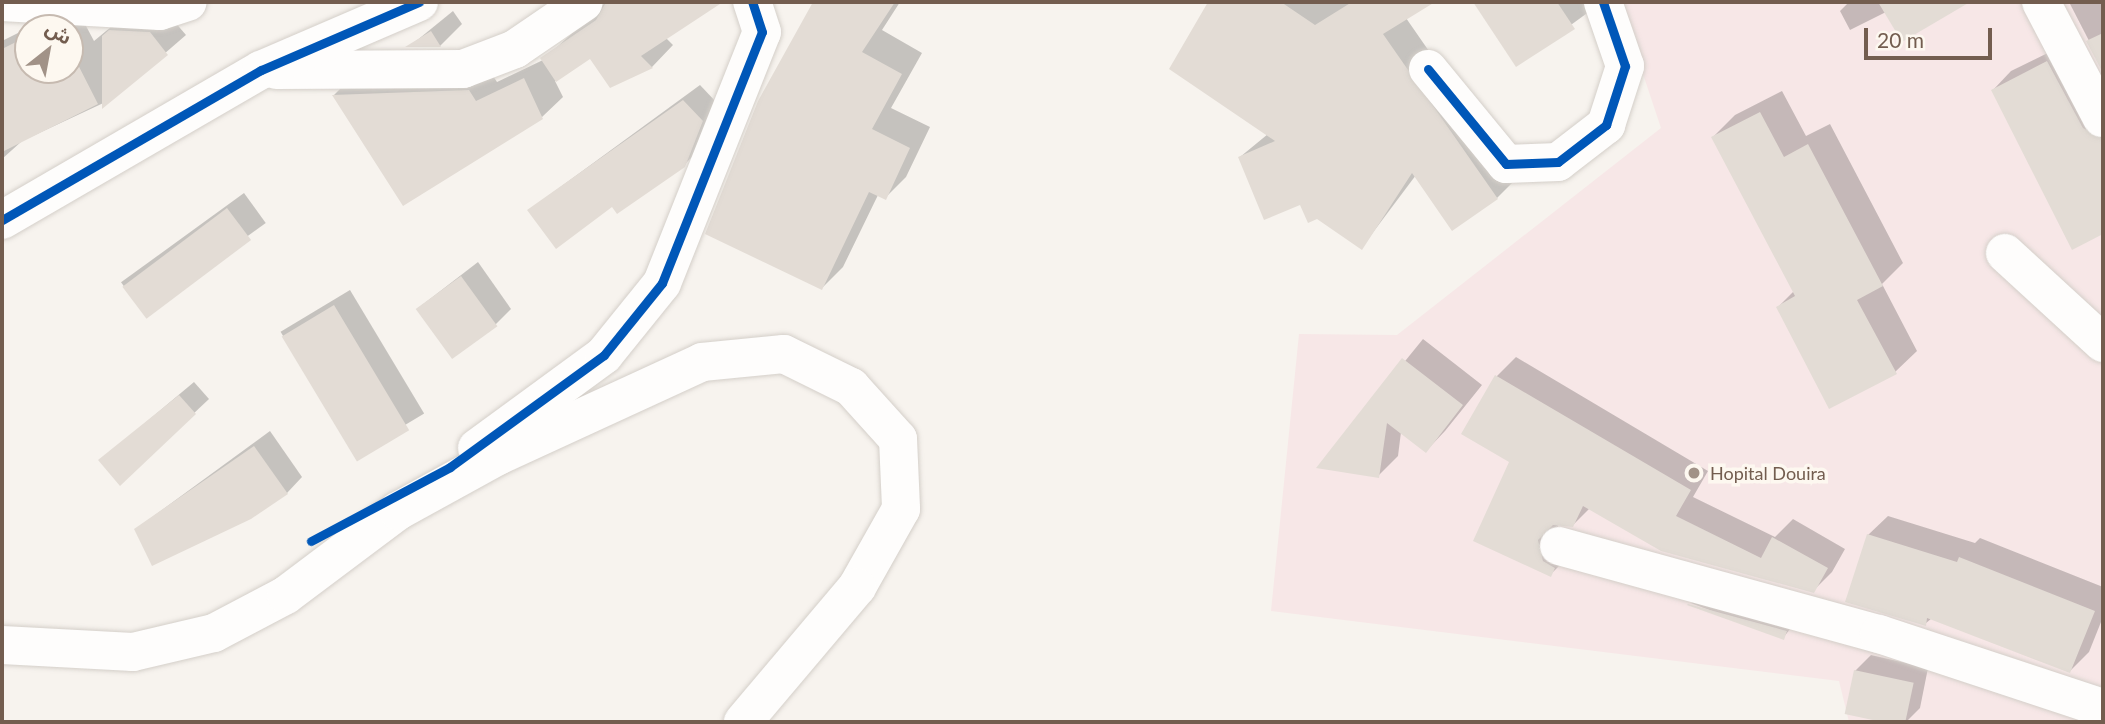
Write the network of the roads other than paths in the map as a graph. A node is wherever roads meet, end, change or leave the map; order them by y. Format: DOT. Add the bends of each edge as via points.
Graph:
graph roads {
  1 [pos="2,2"];
  2 [pos="188,2"];
  3 [pos="419,2"];
  4 [pos="584,2"];
  5 [pos="752,2"];
  6 [pos="1603,2"];
  7 [pos="2041,2"];
  8 [pos="1428,69"];
  9 [pos="261,70"];
  10 [pos="2102,118"];
  11 [pos="2,220"];
  12 [pos="2005,253"];
  13 [pos="2103,344"];
  14 [pos="311,541"];
  15 [pos="1559,546"];
  16 [pos="2,645"];
  17 [pos="2103,708"];
  18 [pos="743,722"];
  1 -- 2 [label="street" via="160,11"];
  3 -- 9 [label="street"];
  4 -- 9 [label="street" via="515,49 463,69"];
  5 -- 14 [label="street" via="762,32 662,283 604,355 450,467"];
  6 -- 8 [label="street" via="1625,66 1606,125 1559,162 1506,164"];
  7 -- 10 [label="street"];
  9 -- 11 [label="street"];
  12 -- 13 [label="street"];
  15 -- 17 [label="street" via="1879,634"];
  16 -- 18 [label="street" via="133,652 214,633 286,595 398,511 498,456 702,362 784,354 851,387 898,439 901,509 857,587"];
}
